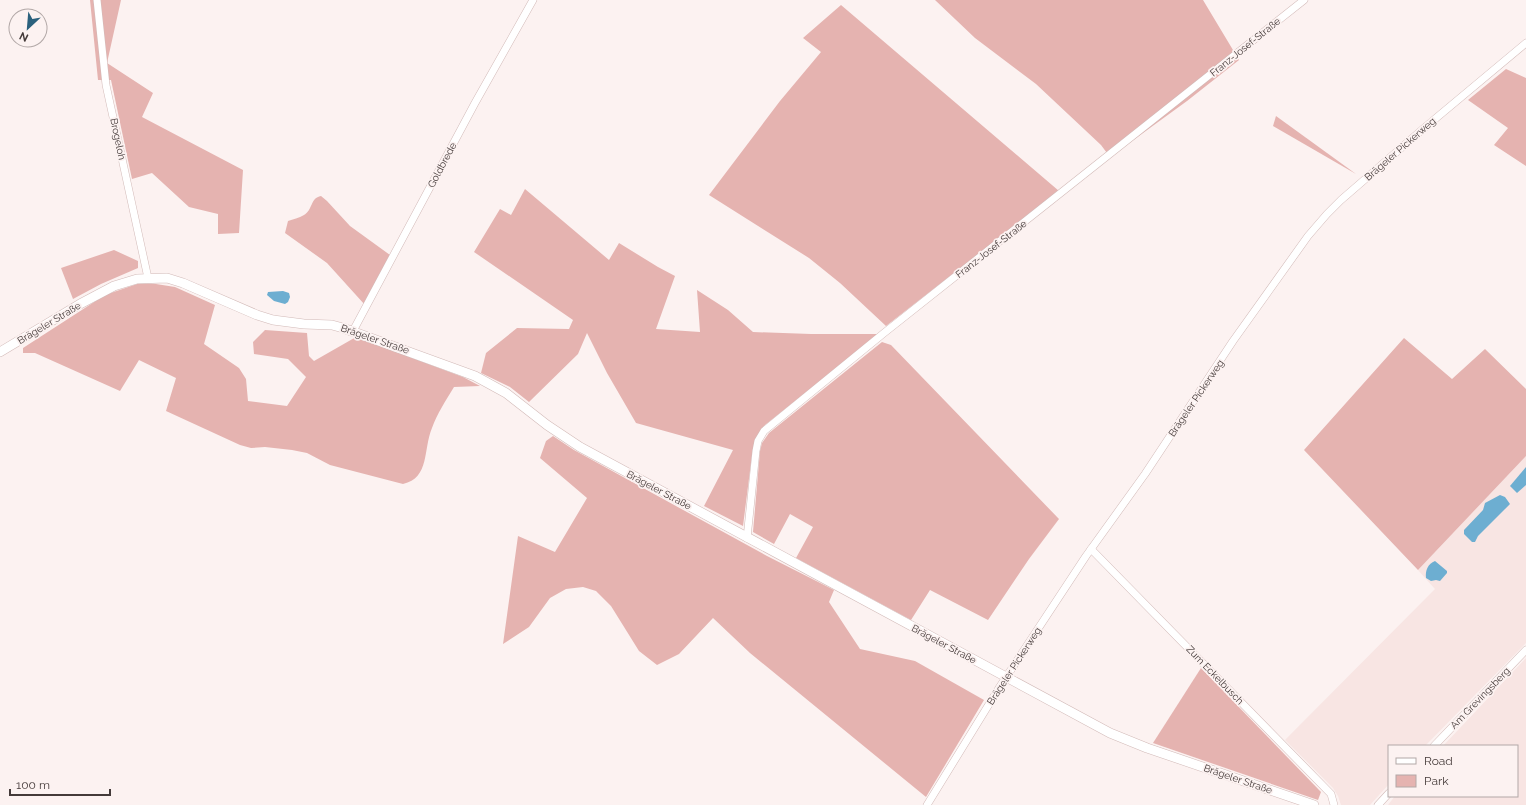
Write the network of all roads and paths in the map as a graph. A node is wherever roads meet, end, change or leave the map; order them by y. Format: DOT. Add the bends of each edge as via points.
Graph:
graph roads {
  1 [pos="97,0"];
  2 [pos="533,0"];
  3 [pos="1304,0"];
  4 [pos="1526,43"];
  5 [pos="148,278"];
  6 [pos="353,331"];
  7 [pos="0,352"];
  8 [pos="748,538"];
  9 [pos="1091,549"];
  10 [pos="1526,650"];
  11 [pos="1006,677"];
  12 [pos="1435,745"];
  13 [pos="1388,794"];
  14 [pos="927,805"];
  15 [pos="1314,805"];
  16 [pos="1334,805"];
  17 [pos="1378,805"];
  1 -- 5 [label="street, Brogeloh" via="106,85"];
  2 -- 6 [label="street, Goldbrede"];
  3 -- 8 [label="street, Franz-Josef-Straße" via="764,431 756,451"];
  4 -- 9 [label="street, Brägeler Pickerweg" via="1417,134 1327,214 1308,236"];
  5 -- 6 [label="street, Brägeler Straße" via="167,278 183,283 274,320 332,325"];
  5 -- 7 [label="street, Brägeler Straße" via="126,281 114,286"];
  6 -- 8 [label="street, Brägeler Straße" via="490,384 580,447"];
  8 -- 11 [label="street, Brägeler Straße"];
  9 -- 11 [label="street, Brägeler Pickerweg"];
  9 -- 16 [label="street, Zum Eckelbusch" via="1331,794"];
  10 -- 12 [label="street, Am Grevingsberg"];
  11 -- 14 [label="street, Brägeler Pickerweg"];
  11 -- 15 [label="street, Brägeler Straße" via="1129,741"];
  13 -- 17 [label="street"];
}
